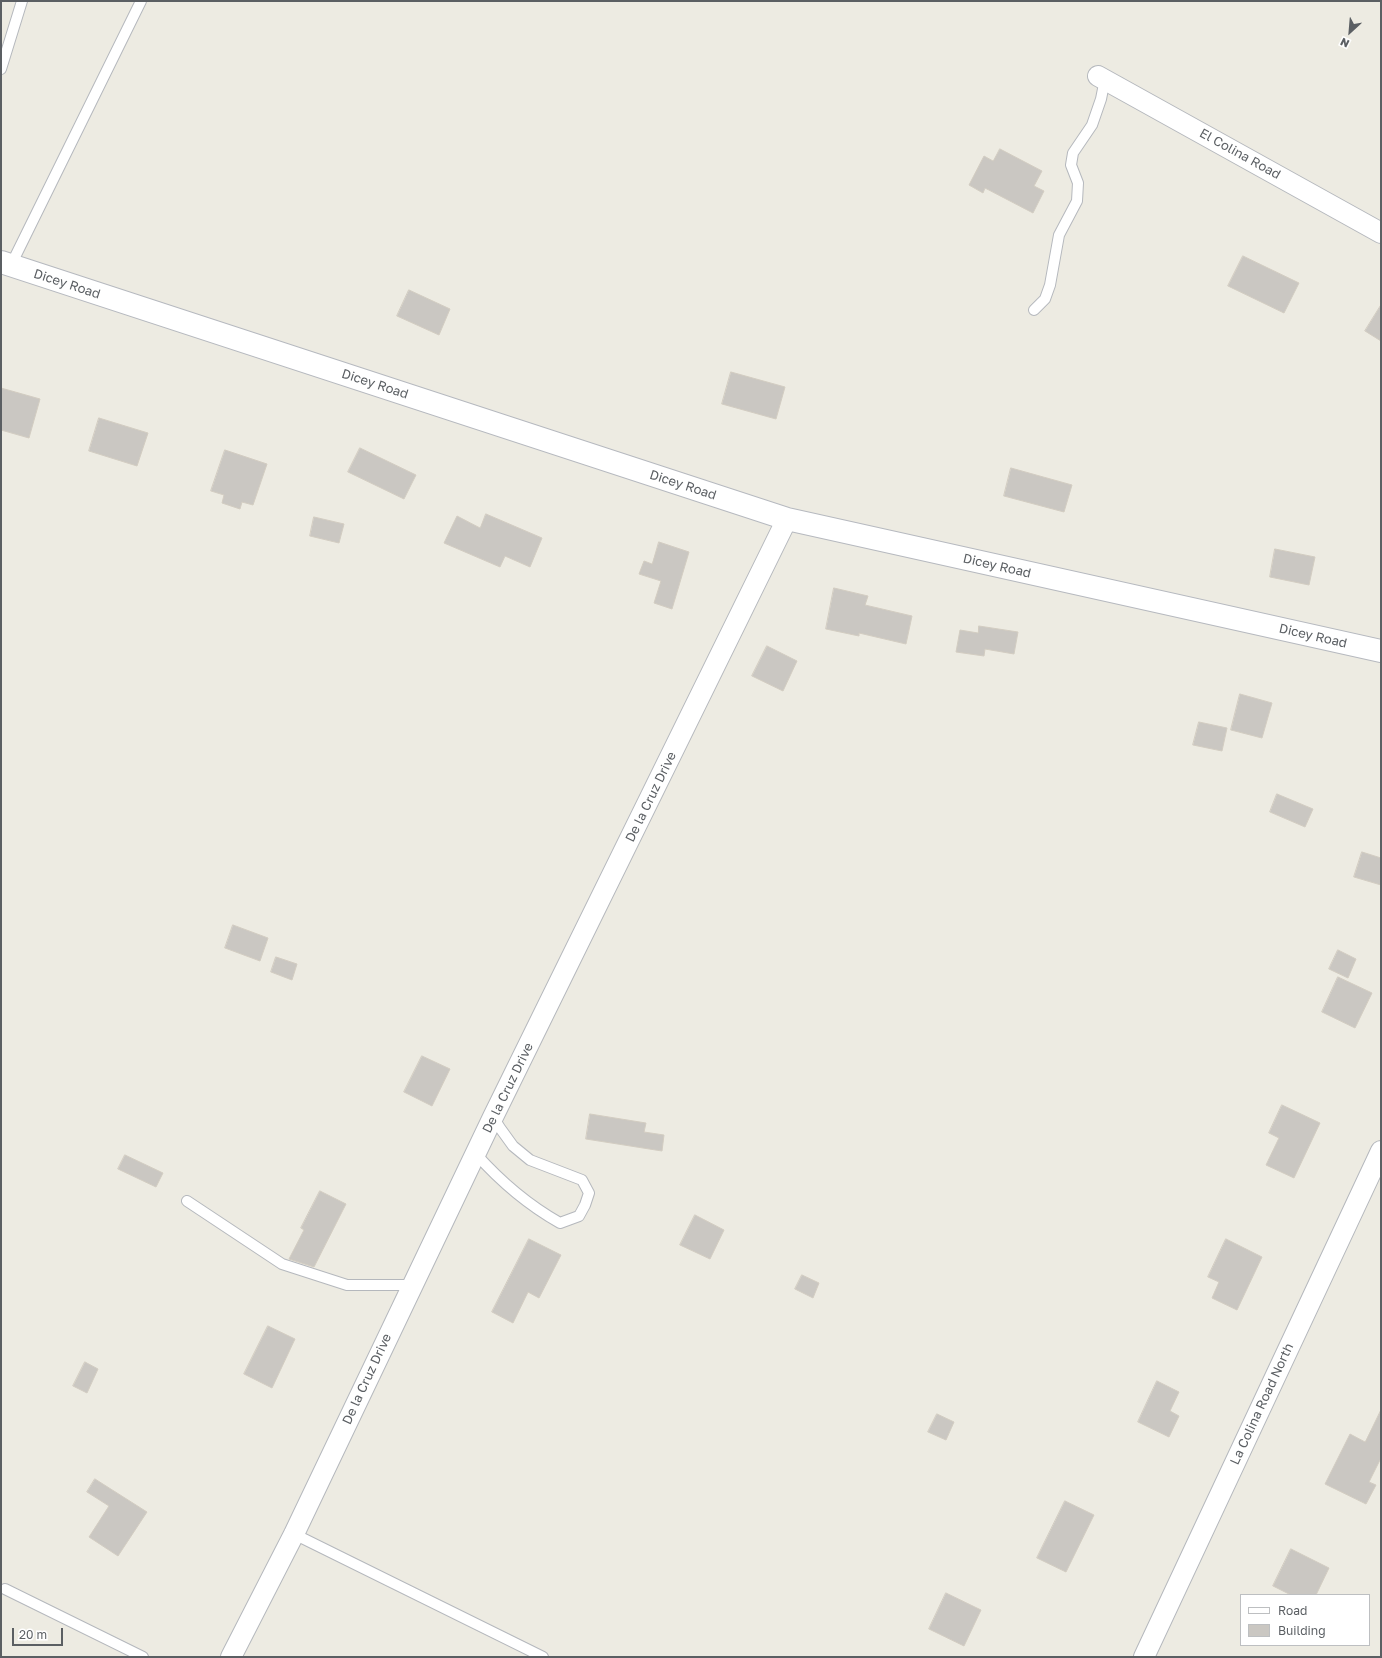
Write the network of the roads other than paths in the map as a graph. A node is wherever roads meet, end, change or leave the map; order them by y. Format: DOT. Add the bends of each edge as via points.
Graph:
graph roads {
  1 [pos="22,1"];
  2 [pos="141,1"];
  3 [pos="1,69"];
  4 [pos="1102,78"];
  5 [pos="1381,233"];
  6 [pos="6,264"];
  7 [pos="1034,310"];
  8 [pos="787,519"];
  9 [pos="1381,651"];
  10 [pos="493,1117"];
  11 [pos="1381,1150"];
  12 [pos="476,1154"];
  13 [pos="187,1201"];
  14 [pos="412,1285"];
  15 [pos="294,1534"];
  16 [pos="5,1589"];
  17 [pos="143,1657"];
  18 [pos="231,1657"];
  19 [pos="543,1657"];
  20 [pos="1144,1657"];
  1 -- 3 [label="lane"];
  2 -- 6 [label="lane"];
  4 -- 5 [label="street, El Colina Road"];
  4 -- 7 [label="lane" via="1101,99 1092,125 1073,153 1071,164 1078,183 1077,202 1059,235 1045,299"];
  6 -- 8 [label="street, Dicey Road"];
  8 -- 9 [label="street, Dicey Road"];
  8 -- 10 [label="street, De la Cruz Drive"];
  10 -- 12 [label="street, De la Cruz Drive"];
  10 -- 12 [label="lane" via="514,1146 530,1160 582,1180 589,1193 579,1216 560,1223 538,1210 493,1173"];
  11 -- 20 [label="street, La Colina Road North"];
  12 -- 14 [label="street, De la Cruz Drive"];
  13 -- 14 [label="lane" via="282,1264 347,1285"];
  14 -- 15 [label="street, De la Cruz Drive"];
  15 -- 18 [label="street, De la Cruz Drive"];
  15 -- 19 [label="lane"];
  16 -- 17 [label="lane"];
}
